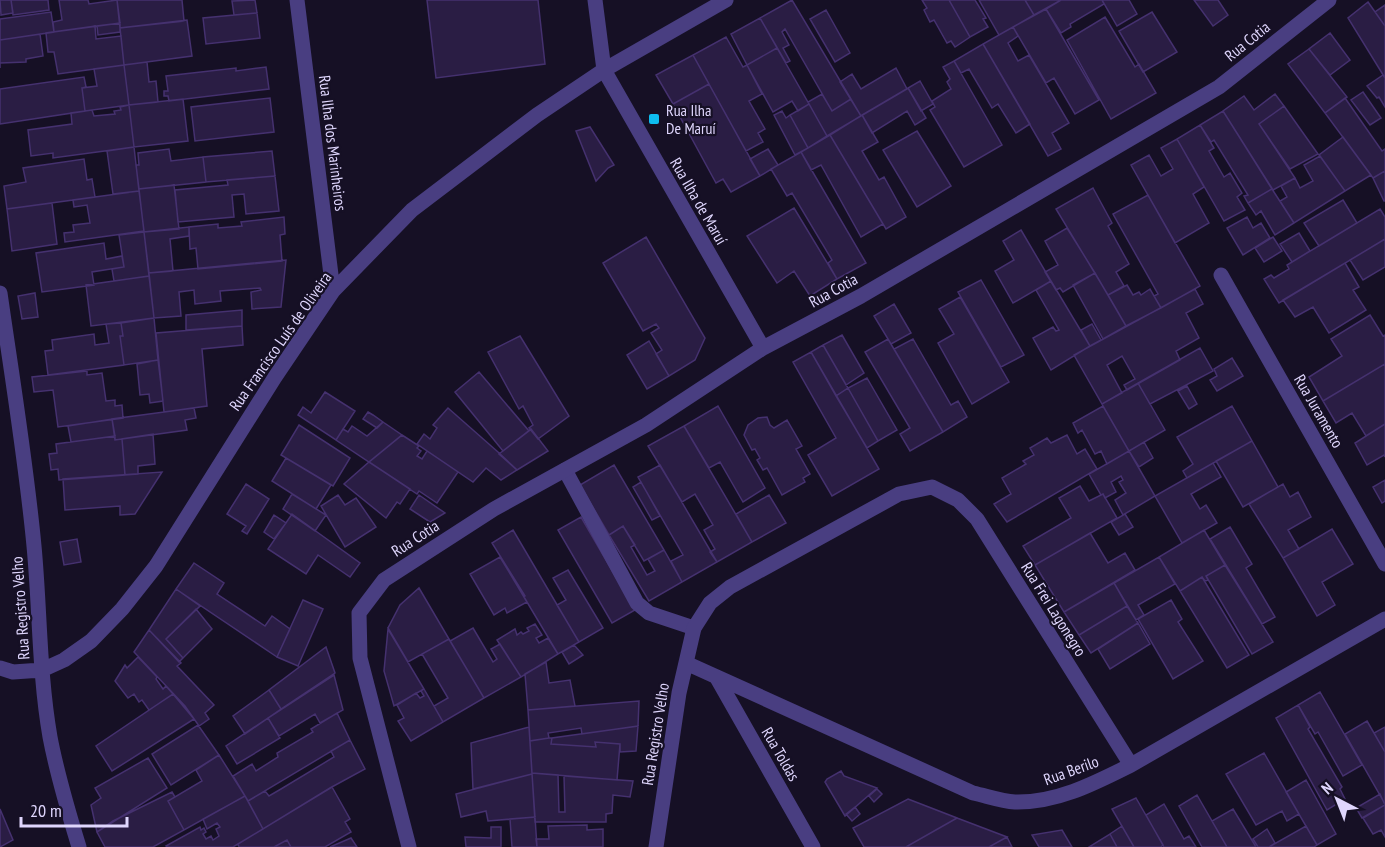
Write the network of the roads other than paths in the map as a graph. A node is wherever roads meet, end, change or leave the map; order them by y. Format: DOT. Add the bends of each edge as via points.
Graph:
graph roads {
  1 [pos="297,0"];
  2 [pos="595,0"];
  3 [pos="726,0"];
  4 [pos="1329,0"];
  5 [pos="604,70"];
  6 [pos="1221,275"];
  7 [pos="333,291"];
  8 [pos="0,293"];
  9 [pos="763,348"];
  10 [pos="566,470"];
  11 [pos="932,487"];
  12 [pos="1385,564"];
  13 [pos="1385,619"];
  14 [pos="694,628"];
  15 [pos="686,663"];
  16 [pos="0,668"];
  17 [pos="42,670"];
  18 [pos="717,678"];
  19 [pos="1131,765"];
  20 [pos="79,847"];
  21 [pos="409,847"];
  22 [pos="656,847"];
  23 [pos="813,847"];
  1 -- 7 [label="street, Rua Ilha dos Marinheiros"];
  2 -- 5 [label="street, Rua Ilha de Maruí"];
  3 -- 5 [label="street, Rua Francisco Luís de Oliveira"];
  4 -- 9 [label="street, Rua Cotia" via="1219,87 861,296"];
  5 -- 7 [label="street, Rua Francisco Luís de Oliveira" via="537,115 412,210"];
  5 -- 9 [label="street, Rua Ilha de Maruí"];
  6 -- 12 [label="street, Rua Juramento"];
  7 -- 17 [label="street, Rua Francisco Luís de Oliveira" via="149,574 91,640"];
  8 -- 17 [label="street, Rua Registro Velho" via="33,535"];
  9 -- 10 [label="street, Rua Cotia" via="645,425"];
  10 -- 14 [label="street" via="637,603 649,613"];
  10 -- 21 [label="street, Rua Cotia" via="494,509 384,580 359,613 360,658"];
  11 -- 14 [label="street, Rua Registro Velho" via="899,494 730,587 710,603"];
  11 -- 19 [label="street, Rua Frei Lagonegro" via="958,500 977,519"];
  13 -- 19 [label="street, Rua Berilo"];
  14 -- 15 [label="street, Rua Registro Velho"];
  15 -- 18 [label="street, Rua Berilo"];
  15 -- 22 [label="street, Rua Registro Velho"];
  16 -- 17 [label="street, Rua Francisco Luís de Oliveira" via="13,672"];
  17 -- 20 [label="street, Rua Registro Velho" via="50,736"];
  18 -- 19 [label="street, Rua Berilo" via="973,793 1015,802 1056,798"];
  18 -- 23 [label="street, Rua Toldas"];
}
